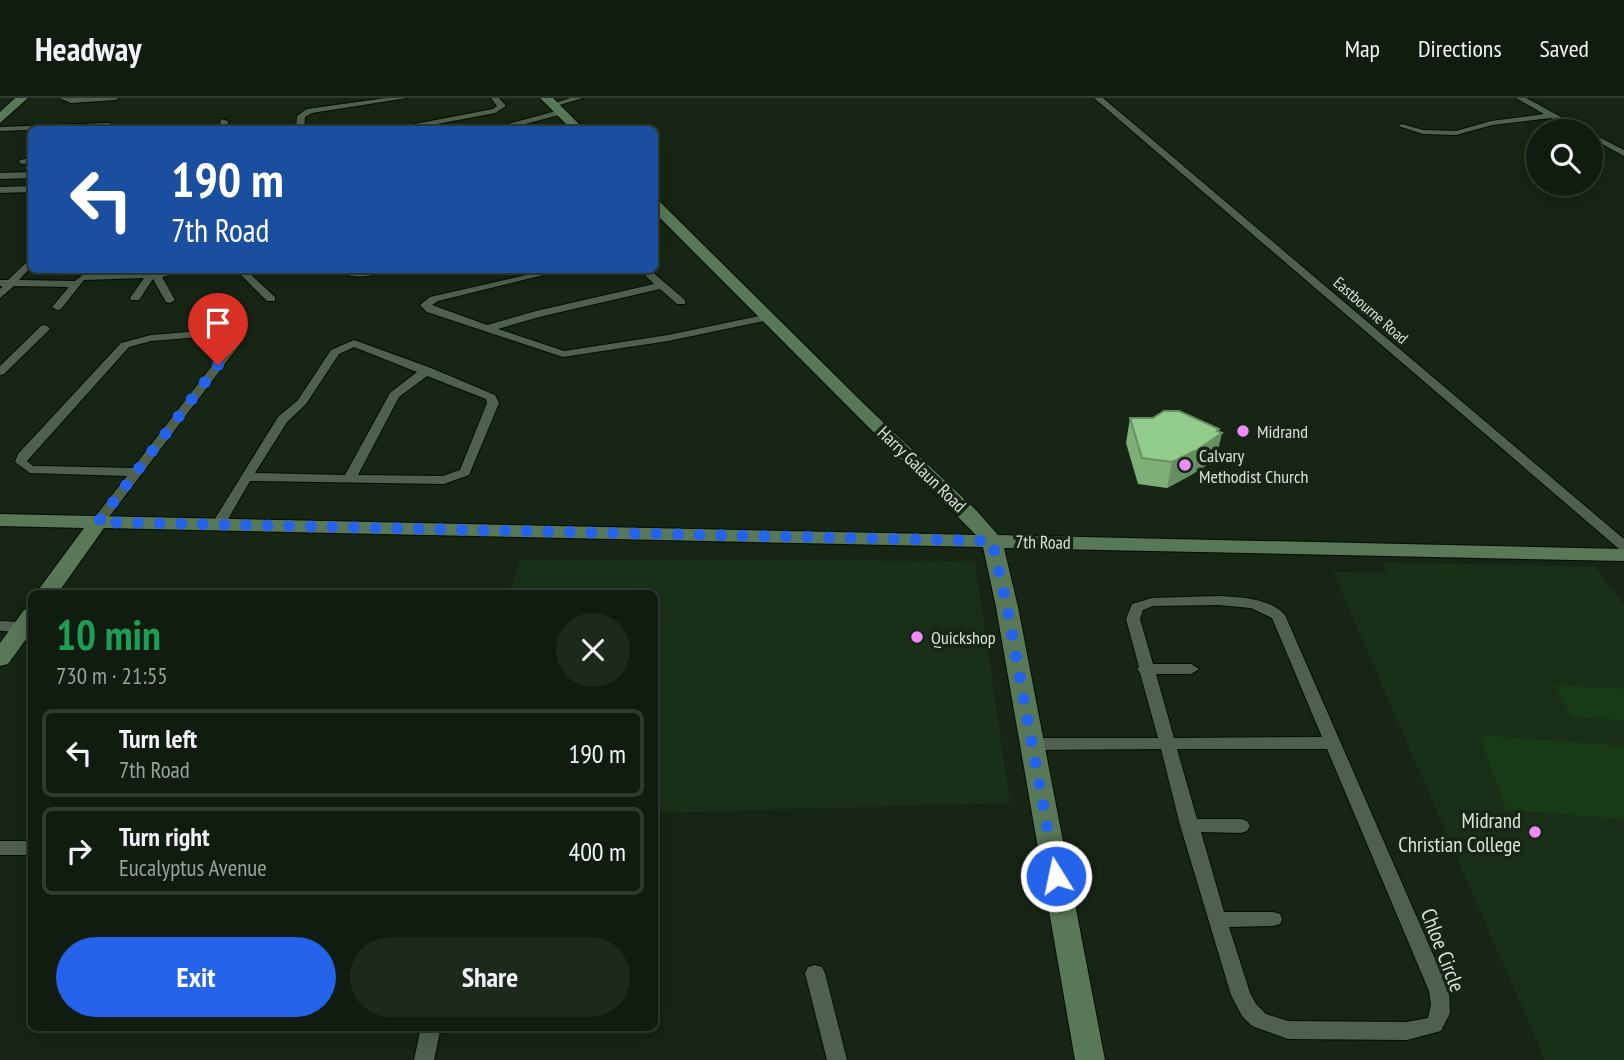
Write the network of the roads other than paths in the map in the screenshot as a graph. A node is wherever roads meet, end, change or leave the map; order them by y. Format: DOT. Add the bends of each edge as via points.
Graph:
graph roads {
  1 [pos="22,98"];
  2 [pos="63,98"];
  3 [pos="115,98"];
  4 [pos="403,98"];
  5 [pos="495,98"];
  6 [pos="579,98"];
  7 [pos="1098,98"];
  8 [pos="1520,98"];
  9 [pos="553,105"];
  10 [pos="1553,116"];
  11 [pos="0,119"];
  12 [pos="1559,119"];
  13 [pos="107,125"];
  14 [pos="80,126"];
  15 [pos="300,126"];
  16 [pos="411,126"];
  17 [pos="500,126"];
  18 [pos="575,126"];
  19 [pos="1402,126"];
  20 [pos="28,128"];
  21 [pos="0,129"];
  22 [pos="1603,142"];
  23 [pos="1624,153"];
  24 [pos="28,174"];
  25 [pos="0,176"];
  26 [pos="28,189"];
  27 [pos="0,190"];
  28 [pos="658,208"];
  29 [pos="28,263"];
  30 [pos="154,273"];
  31 [pos="244,273"];
  32 [pos="546,273"];
  33 [pos="648,273"];
  34 [pos="83,277"];
  35 [pos="5,283"];
  36 [pos="662,285"];
  37 [pos="0,295"];
  38 [pos="135,298"];
  39 [pos="271,299"];
  40 [pos="170,300"];
  41 [pos="681,302"];
  42 [pos="57,307"];
  43 [pos="769,317"];
  44 [pos="45,328"];
  45 [pos="486,329"];
  46 [pos="427,370"];
  47 [pos="0,372"];
  48 [pos="134,472"];
  49 [pos="246,477"];
  50 [pos="350,478"];
  51 [pos="0,520"];
  52 [pos="98,522"];
  53 [pos="218,525"];
  54 [pos="992,541"];
  55 [pos="1624,547"];
  56 [pos="1624,555"];
  57 [pos="49,590"];
  58 [pos="27,621"];
  59 [pos="0,626"];
  60 [pos="0,660"];
  61 [pos="1145,669"];
  62 [pos="1191,669"];
  63 [pos="1167,742"];
  64 [pos="1330,743"];
  65 [pos="1032,744"];
  66 [pos="1189,825"];
  67 [pos="1241,826"];
  68 [pos="0,848"];
  69 [pos="28,848"];
  70 [pos="1217,919"];
  71 [pos="1273,919"];
  72 [pos="815,973"];
  73 [pos="430,1031"];
  74 [pos="424,1060"];
  75 [pos="837,1060"];
  76 [pos="1090,1060"];
  1 -- 11 [label="street"];
  2 -- 3 [label="street"];
  4 -- 15 [label="street" via="310,111 301,116"];
  5 -- 16 [label="street" via="502,106 495,111"];
  6 -- 9 [label="street"];
  7 -- 55 [label="street, Eastbourne Road"];
  8 -- 10 [label="street"];
  9 -- 17 [label="street"];
  9 -- 18 [label="street"];
  10 -- 12 [label="street"];
  10 -- 19 [label="street" via="1491,123 1456,133"];
  13 -- 14 [label="street"];
  20 -- 21 [label="street"];
  22 -- 23 [label="street"];
  24 -- 25 [label="street"];
  26 -- 27 [label="street"];
  28 -- 43 [label="street, Harry Galaun Road"];
  29 -- 35 [label="street"];
  30 -- 34 [label="street"];
  30 -- 38 [label="street"];
  30 -- 40 [label="street"];
  31 -- 39 [label="street"];
  32 -- 45 [label="street" via="434,299 425,305"];
  33 -- 36 [label="street"];
  34 -- 35 [label="street"];
  34 -- 42 [label="street"];
  35 -- 37 [label="street"];
  36 -- 41 [label="street"];
  36 -- 45 [label="street"];
  43 -- 45 [label="street" via="569,353"];
  43 -- 54 [label="street, Harry Galaun Road"];
  44 -- 47 [label="street"];
  46 -- 49 [label="street" via="358,344 343,346 303,402 282,420"];
  46 -- 50 [label="street" via="394,395"];
  46 -- 50 [label="street" via="484,392 492,400 468,467 461,475 444,480"];
  48 -- 48 [label="street" via="235,344 232,337 213,333 125,345 21,462 40,470"];
  48 -- 52 [label="street"];
  49 -- 50 [label="street"];
  49 -- 53 [label="street"];
  51 -- 52 [label="street, 7th Road"];
  52 -- 53 [label="street, 7th Road"];
  52 -- 57 [label="street"];
  53 -- 54 [label="street, 7th Road"];
  54 -- 56 [label="street, 7th Road"];
  54 -- 65 [label="street, Harry Galaun Road"];
  58 -- 59 [label="street"];
  58 -- 60 [label="street"];
  61 -- 62 [label="street"];
  61 -- 63 [label="street, Chloe Circle"];
  61 -- 64 [label="street, Chloe Circle" via="1133,619 1133,612 1144,604 1262,606 1278,615"];
  63 -- 64 [label="street"];
  63 -- 65 [label="street"];
  63 -- 66 [label="street, Chloe Circle"];
  64 -- 70 [label="street, Chloe Circle" via="1439,991 1440,1016 1434,1025 1407,1031 1273,1027 1259,1020 1241,995"];
  65 -- 76 [label="street, Harry Galaun Road"];
  66 -- 67 [label="street"];
  66 -- 70 [label="street, Chloe Circle"];
  68 -- 69 [label="street"];
  70 -- 71 [label="street"];
  72 -- 75 [label="street"];
  73 -- 74 [label="street"];
}
